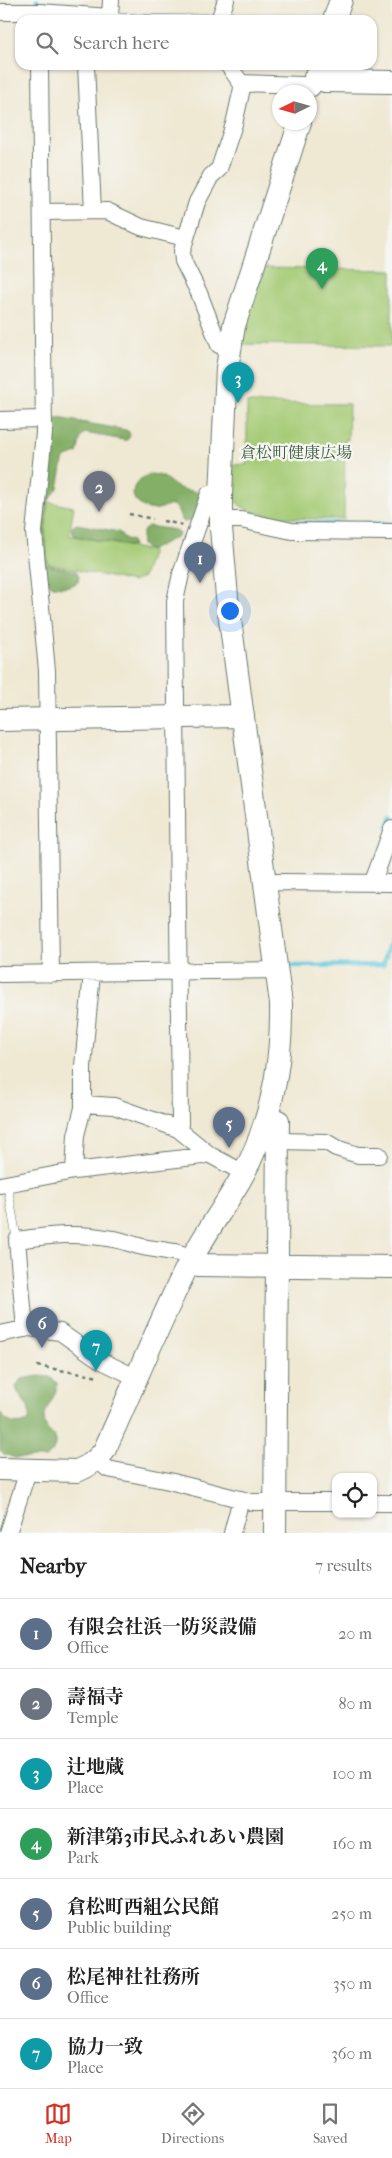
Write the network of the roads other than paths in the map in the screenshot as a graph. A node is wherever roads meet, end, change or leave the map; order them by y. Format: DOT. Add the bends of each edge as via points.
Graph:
graph roads {
  1 [pos="111,0"];
  2 [pos="226,0"];
  3 [pos="341,0"];
  4 [pos="36,11"];
  5 [pos="0,12"];
  6 [pos="64,15"];
  7 [pos="110,15"];
  8 [pos="220,15"];
  9 [pos="336,15"];
  10 [pos="40,70"];
  11 [pos="86,70"];
  12 [pos="231,70"];
  13 [pos="314,81"];
  14 [pos="392,82"];
  15 [pos="243,84"];
  16 [pos="297,130"];
  17 [pos="93,211"];
  18 [pos="42,212"];
  19 [pos="185,238"];
  20 [pos="230,347"];
  21 [pos="44,419"];
  22 [pos="0,420"];
  23 [pos="221,494"];
  24 [pos="221,520"];
  25 [pos="392,532"];
  26 [pos="243,716"];
  27 [pos="176,718"];
  28 [pos="48,719"];
  29 [pos="0,720"];
  30 [pos="392,829"];
  31 [pos="375,883"];
  32 [pos="392,883"];
  33 [pos="266,884"];
  34 [pos="277,970"];
  35 [pos="179,972"];
  36 [pos="92,973"];
  37 [pos="0,974"];
  38 [pos="51,974"];
  39 [pos="83,1104"];
  40 [pos="267,1117"];
  41 [pos="178,1129"];
  42 [pos="278,1141"];
  43 [pos="206,1152"];
  44 [pos="379,1155"];
  45 [pos="74,1171"];
  46 [pos="244,1173"];
  47 [pos="3,1185"];
  48 [pos="17,1240"];
  49 [pos="191,1260"];
  50 [pos="277,1266"];
  51 [pos="392,1268"];
  52 [pos="25,1329"];
  53 [pos="0,1334"];
  54 [pos="137,1378"];
  55 [pos="97,1460"];
  56 [pos="0,1469"];
  57 [pos="27,1469"];
  58 [pos="241,1499"];
  59 [pos="275,1502"];
  60 [pos="332,1502"];
  61 [pos="377,1503"];
  62 [pos="392,1503"];
  63 [pos="8,1533"];
  64 [pos="232,1533"];
  65 [pos="275,1533"];
  1 -- 7 [label="street"];
  2 -- 8 [label="street"];
  3 -- 9 [label="street"];
  4 -- 5 [label="street"];
  4 -- 6 [label="street"];
  10 -- 18 [label="street"];
  11 -- 17 [label="street"];
  12 -- 15 [label="street"];
  13 -- 14 [label="street"];
  13 -- 15 [label="street" via="302,85"];
  15 -- 19 [label="street" via="219,169 211,176 197,202"];
  16 -- 20 [label="street" via="239,305"];
  17 -- 18 [label="street"];
  17 -- 19 [label="street" via="108,211 141,227"];
  18 -- 21 [label="street"];
  19 -- 20 [label="street" via="183,261 219,345"];
  20 -- 23 [label="street"];
  21 -- 22 [label="street"];
  21 -- 28 [label="street" via="34,532 47,671"];
  23 -- 24 [label="street"];
  23 -- 27 [label="street" via="209,494 177,587 174,616"];
  24 -- 25 [label="street" via="241,520 298,531"];
  24 -- 26 [label="street" via="227,597"];
  26 -- 27 [label="street"];
  26 -- 33 [label="street"];
  27 -- 28 [label="street"];
  27 -- 35 [label="street"];
  28 -- 29 [label="street"];
  28 -- 38 [label="street"];
  30 -- 31 [label="street"];
  31 -- 32 [label="street"];
  31 -- 33 [label="street"];
  33 -- 34 [label="street"];
  34 -- 35 [label="street"];
  34 -- 40 [label="street" via="281,1004 280,1050"];
  35 -- 36 [label="street"];
  35 -- 41 [label="street"];
  36 -- 38 [label="street"];
  36 -- 39 [label="street" via="83,1066"];
  37 -- 38 [label="street"];
  39 -- 41 [label="street" via="120,1108"];
  39 -- 45 [label="street" via="76,1136"];
  40 -- 42 [label="street" via="278,1121"];
  40 -- 46 [label="street"];
  41 -- 43 [label="street"];
  42 -- 44 [label="street" via="326,1142 358,1155"];
  42 -- 50 [label="street"];
  43 -- 45 [label="street" via="202,1156"];
  43 -- 46 [label="street"];
  45 -- 47 [label="street"];
  46 -- 49 [label="street"];
  47 -- 48 [label="lane"];
  48 -- 49 [label="street" via="82,1234 183,1253"];
  48 -- 52 [label="street"];
  49 -- 50 [label="street" via="198,1265"];
  49 -- 54 [label="street"];
  50 -- 51 [label="street"];
  50 -- 59 [label="street"];
  52 -- 53 [label="street"];
  52 -- 54 [label="street" via="42,1328 65,1334 100,1360"];
  54 -- 55 [label="street"];
  55 -- 57 [label="street" via="77,1471"];
  55 -- 58 [label="street" via="108,1469"];
  56 -- 57 [label="street"];
  57 -- 63 [label="street"];
  58 -- 59 [label="street"];
  58 -- 64 [label="street"];
  59 -- 60 [label="street"];
  59 -- 65 [label="street"];
  61 -- 62 [label="street"];
}
